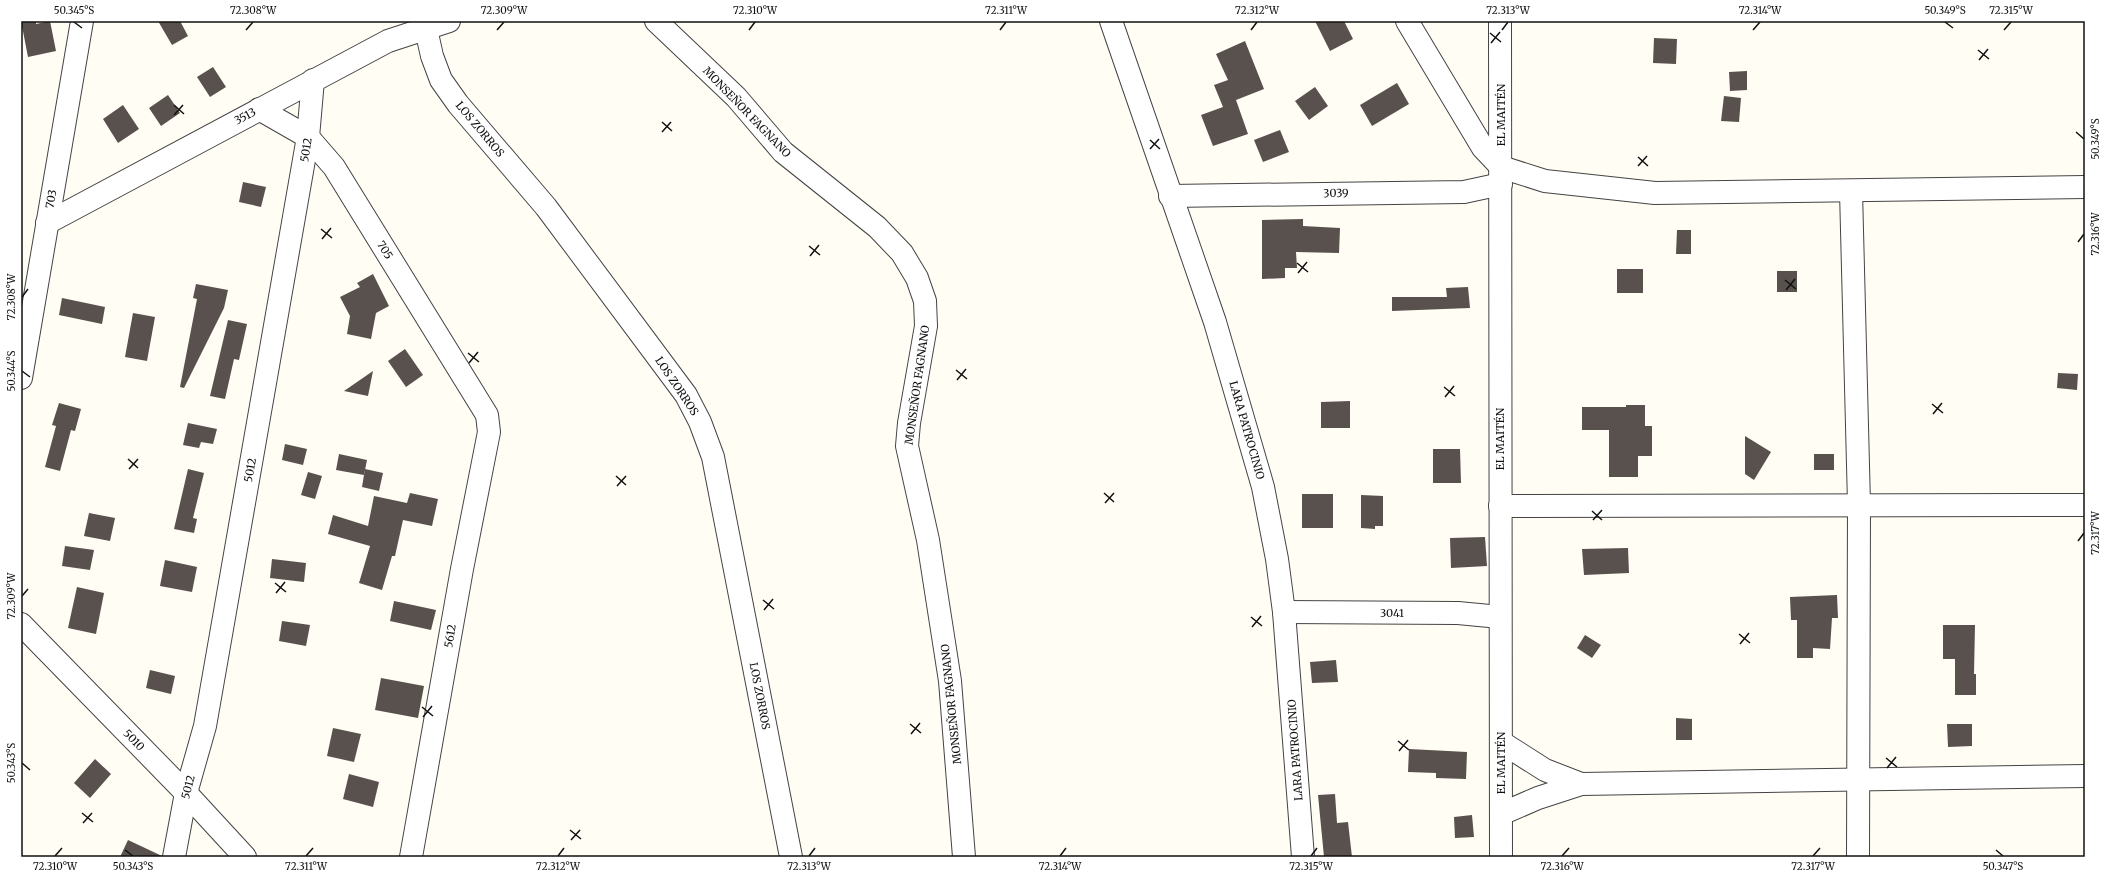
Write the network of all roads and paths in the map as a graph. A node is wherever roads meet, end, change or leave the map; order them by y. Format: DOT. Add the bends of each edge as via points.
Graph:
graph roads {
  1 [pos="82,21"];
  2 [pos="449,21"];
  3 [pos="656,21"];
  4 [pos="1111,21"];
  5 [pos="1407,21"];
  6 [pos="1500,21"];
  7 [pos="426,28"];
  8 [pos="313,80"];
  9 [pos="259,108"];
  10 [pos="308,137"];
  11 [pos="1501,176"];
  12 [pos="2085,187"];
  13 [pos="1851,191"];
  14 [pos="1170,196"];
  15 [pos="47,223"];
  16 [pos="21,378"];
  17 [pos="487,415"];
  18 [pos="1859,504"];
  19 [pos="2085,505"];
  20 [pos="1500,506"];
  21 [pos="1284,612"];
  22 [pos="1500,617"];
  23 [pos="21,624"];
  24 [pos="1501,742"];
  25 [pos="2085,776"];
  26 [pos="1859,781"];
  27 [pos="1581,784"];
  28 [pos="186,793"];
  29 [pos="1501,814"];
  30 [pos="174,857"];
  31 [pos="245,857"];
  32 [pos="411,857"];
  33 [pos="791,857"];
  34 [pos="964,857"];
  35 [pos="1303,857"];
  36 [pos="1501,857"];
  37 [pos="1858,857"];
  1 -- 15 [label="street, 703"];
  2 -- 7 [label="street, 3513"];
  3 -- 34 [label="street, MONSEÑOR FAGNANO" via="736,97 783,152 877,227 902,253 917,278 925,301 926,326 907,446 928,540 950,681"];
  4 -- 14 [label="street, LARA PATROCINIO"];
  5 -- 11 [label="street"];
  6 -- 11 [label="street, EL MAITÉN"];
  7 -- 8 [label="street, 3513" via="388,41"];
  7 -- 33 [label="street, LOS ZORROS" via="441,80 458,104 546,207 686,395 700,422 713,457"];
  8 -- 9 [label="street, 3513"];
  8 -- 10 [label="street, 5012"];
  9 -- 10 [label="street, 705"];
  9 -- 15 [label="street, 3513"];
  10 -- 17 [label="street, 705" via="334,167"];
  10 -- 28 [label="street, 5012" via="205,726"];
  11 -- 13 [label="street" via="1655,193"];
  11 -- 14 [label="street, 3039" via="1464,192"];
  11 -- 20 [label="street, EL MAITÉN"];
  12 -- 13 [label="street"];
  13 -- 18 [label="street"];
  14 -- 21 [label="street, LARA PATROCINIO" via="1215,322 1263,487"];
  15 -- 16 [label="street, 703"];
  17 -- 32 [label="street, 5612" via="489,432"];
  18 -- 19 [label="street"];
  18 -- 20 [label="street"];
  18 -- 26 [label="street"];
  20 -- 22 [label="street, EL MAITÉN"];
  21 -- 22 [label="street, 3041" via="1458,613"];
  21 -- 35 [label="street, LARA PATROCINIO"];
  22 -- 24 [label="street, EL MAITÉN"];
  23 -- 28 [label="street, 5010"];
  24 -- 27 [label="street" via="1545,770"];
  24 -- 29 [label="street, EL MAITÉN"];
  25 -- 26 [label="street"];
  26 -- 27 [label="street"];
  26 -- 37 [label="street"];
  27 -- 29 [label="street"];
  28 -- 30 [label="street, 5012"];
  28 -- 31 [label="street, 5010"];
  29 -- 36 [label="street, EL MAITÉN"];
}
